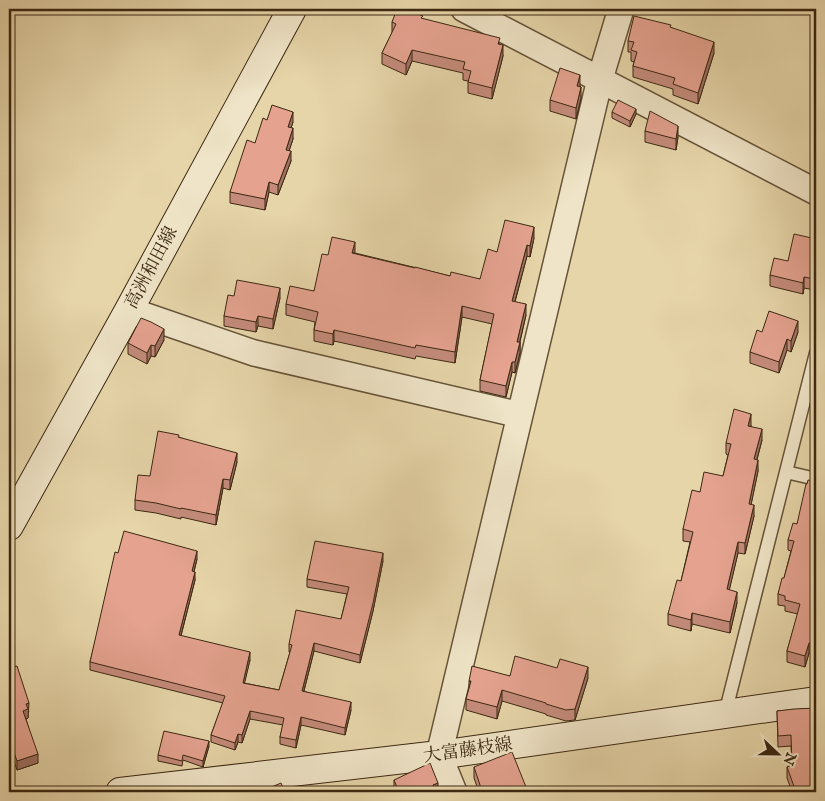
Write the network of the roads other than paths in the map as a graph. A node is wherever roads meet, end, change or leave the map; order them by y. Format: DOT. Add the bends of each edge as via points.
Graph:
graph roads {
  1 [pos="292,9"];
  2 [pos="464,9"];
  3 [pos="621,9"];
  4 [pos="600,79"];
  5 [pos="816,192"];
  6 [pos="130,310"];
  7 [pos="816,353"];
  8 [pos="520,414"];
  9 [pos="786,472"];
  10 [pos="816,479"];
  11 [pos="9,526"];
  12 [pos="816,701"];
  13 [pos="725,715"];
  14 [pos="439,755"];
  15 [pos="120,792"];
  16 [pos="454,792"];
  1 -- 6 [label="main road, 高洲和田線"];
  2 -- 4 [label="street"];
  3 -- 4 [label="street"];
  4 -- 5 [label="street"];
  4 -- 8 [label="street"];
  6 -- 8 [label="street" via="254,353"];
  6 -- 11 [label="main road, 高洲和田線"];
  7 -- 9 [label="lane"];
  8 -- 14 [label="street"];
  9 -- 10 [label="lane"];
  9 -- 13 [label="lane"];
  12 -- 13 [label="main road, 大富藤枝線"];
  13 -- 14 [label="main road, 大富藤枝線"];
  14 -- 15 [label="main road, 大富藤枝線"];
  14 -- 16 [label="street"];
}
